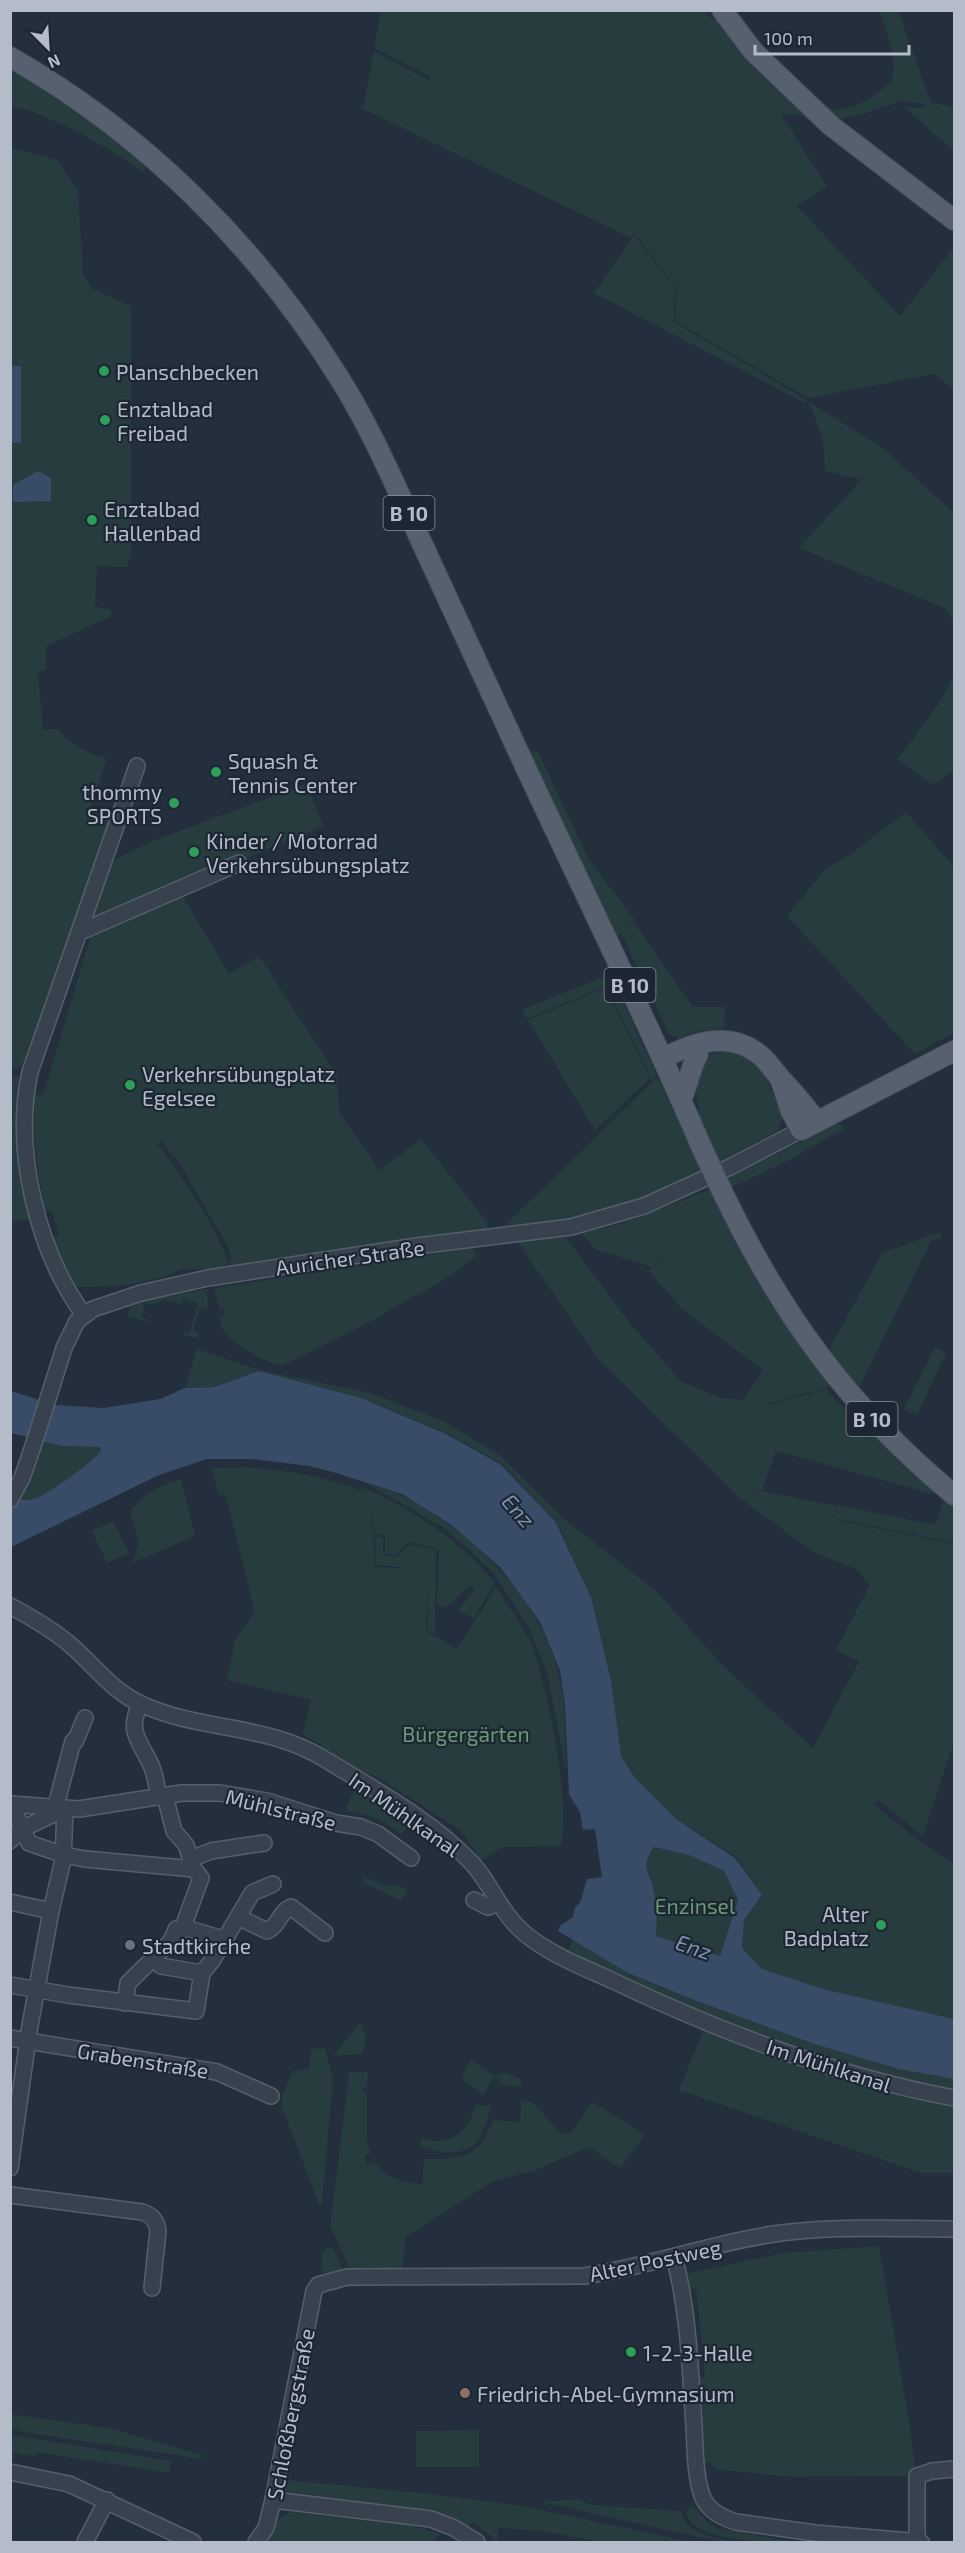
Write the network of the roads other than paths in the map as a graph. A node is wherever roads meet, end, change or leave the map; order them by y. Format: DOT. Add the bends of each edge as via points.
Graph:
graph roads {
  1 [pos="722,10"];
  2 [pos="10,57"];
  3 [pos="954,220"];
  4 [pos="137,766"];
  5 [pos="239,863"];
  6 [pos="80,932"];
  7 [pos="721,1040"];
  8 [pos="954,1051"];
  9 [pos="698,1054"];
  10 [pos="665,1062"];
  11 [pos="681,1100"];
  12 [pos="809,1126"];
  13 [pos="84,1315"];
  14 [pos="954,1495"];
  15 [pos="11,1498"];
  16 [pos="10,1606"];
  17 [pos="134,1696"];
  18 [pos="85,1718"];
  19 [pos="162,1796"];
  20 [pos="11,1804"];
  21 [pos="59,1806"];
  22 [pos="22,1829"];
  23 [pos="10,1841"];
  24 [pos="264,1843"];
  25 [pos="64,1858"];
  26 [pos="411,1858"];
  27 [pos="196,1869"];
  28 [pos="273,1884"];
  29 [pos="474,1900"];
  30 [pos="10,1902"];
  31 [pos="499,1903"];
  32 [pos="51,1911"];
  33 [pos="238,1917"];
  34 [pos="174,1929"];
  35 [pos="325,1933"];
  36 [pos="223,1939"];
  37 [pos="154,1959"];
  38 [pos="202,1973"];
  39 [pos="10,1984"];
  40 [pos="36,1990"];
  41 [pos="125,2003"];
  42 [pos="10,2038"];
  43 [pos="28,2041"];
  44 [pos="271,2096"];
  45 [pos="954,2098"];
  46 [pos="10,2168"];
  47 [pos="10,2195"];
  48 [pos="954,2229"];
  49 [pos="674,2257"];
  50 [pos="318,2285"];
  51 [pos="152,2288"];
  52 [pos="954,2469"];
  53 [pos="10,2472"];
  54 [pos="274,2496"];
  55 [pos="107,2500"];
  56 [pos="188,2541"];
  57 [pos="85,2542"];
  58 [pos="256,2542"];
  59 [pos="477,2542"];
  60 [pos="919,2542"];
  1 -- 3 [label="main road" via="753,51 830,125"];
  2 -- 10 [label="main road, B 10" via="109,122 177,180 257,264 317,343 376,444"];
  4 -- 6 [label="street"];
  5 -- 6 [label="street"];
  6 -- 13 [label="street" via="30,1072 24,1130 31,1190 43,1233 70,1297"];
  7 -- 9 [label="main road"];
  7 -- 10 [label="main road" via="693,1044"];
  7 -- 12 [label="main road" via="741,1043 758,1053 780,1078 789,1104"];
  8 -- 12 [label="main road"];
  9 -- 10 [label="main road"];
  9 -- 11 [label="main road"];
  10 -- 11 [label="main road, B 10"];
  11 -- 14 [label="main road, B 10, bridge" via="768,1280 811,1345 868,1414"];
  12 -- 13 [label="street, Auricher Straße" via="644,1206 571,1227 208,1278 141,1293"];
  13 -- 15 [label="street" via="64,1347 22,1478"];
  16 -- 17 [label="street, Im Mühlkanal" via="40,1622 113,1686"];
  17 -- 19 [label="street" via="133,1727"];
  17 -- 31 [label="street, Im Mühlkanal" via="173,1715 286,1740 326,1759 449,1842 478,1869"];
  18 -- 21 [label="street" via="73,1741"];
  19 -- 21 [label="street, Mühlstraße" via="114,1805"];
  19 -- 26 [label="street, Mühlstraße" via="214,1793 267,1801 336,1823 362,1827"];
  19 -- 27 [label="street" via="174,1831 186,1845"];
  20 -- 21 [label="street"];
  20 -- 22 [label="street"];
  21 -- 22 [label="street"];
  21 -- 25 [label="street"];
  22 -- 23 [label="street"];
  22 -- 25 [label="street" via="29,1843"];
  24 -- 27 [label="street" via="212,1851"];
  25 -- 27 [label="street"];
  25 -- 32 [label="street"];
  27 -- 34 [label="street"];
  28 -- 33 [label="street" via="252,1893"];
  29 -- 31 [label="street" via="488,1908"];
  30 -- 32 [label="street"];
  31 -- 45 [label="street, Im Mühlkanal" via="523,1932 550,1950 696,2018 898,2088"];
  32 -- 40 [label="street"];
  33 -- 35 [label="street" via="267,1931 274,1928 284,1912 295,1908"];
  33 -- 36 [label="street"];
  34 -- 36 [label="street"];
  34 -- 37 [label="street" via="171,1941"];
  36 -- 38 [label="street"];
  37 -- 38 [label="street" via="161,1966"];
  37 -- 41 [label="street" via="128,1983"];
  38 -- 41 [label="street" via="195,2010"];
  39 -- 40 [label="street"];
  40 -- 41 [label="street"];
  40 -- 43 [label="street"];
  42 -- 43 [label="street, Grabenstraße"];
  43 -- 44 [label="street, Grabenstraße" via="217,2072"];
  43 -- 46 [label="street"];
  47 -- 51 [label="street" via="150,2216 158,2231"];
  48 -- 49 [label="street, Alter Postweg" via="824,2228 766,2235"];
  49 -- 50 [label="street, Alter Postweg" via="584,2276 347,2277"];
  49 -- 60 [label="street" via="682,2289 697,2466 703,2498 709,2507 736,2522"];
  50 -- 54 [label="street, Schloßbergstraße"];
  52 -- 60 [label="street" via="917,2476"];
  53 -- 55 [label="street" via="69,2484"];
  54 -- 58 [label="street, Schloßbergstraße" via="266,2528"];
  54 -- 59 [label="street" via="431,2519"];
  55 -- 56 [label="street"];
  55 -- 57 [label="street"];
}
